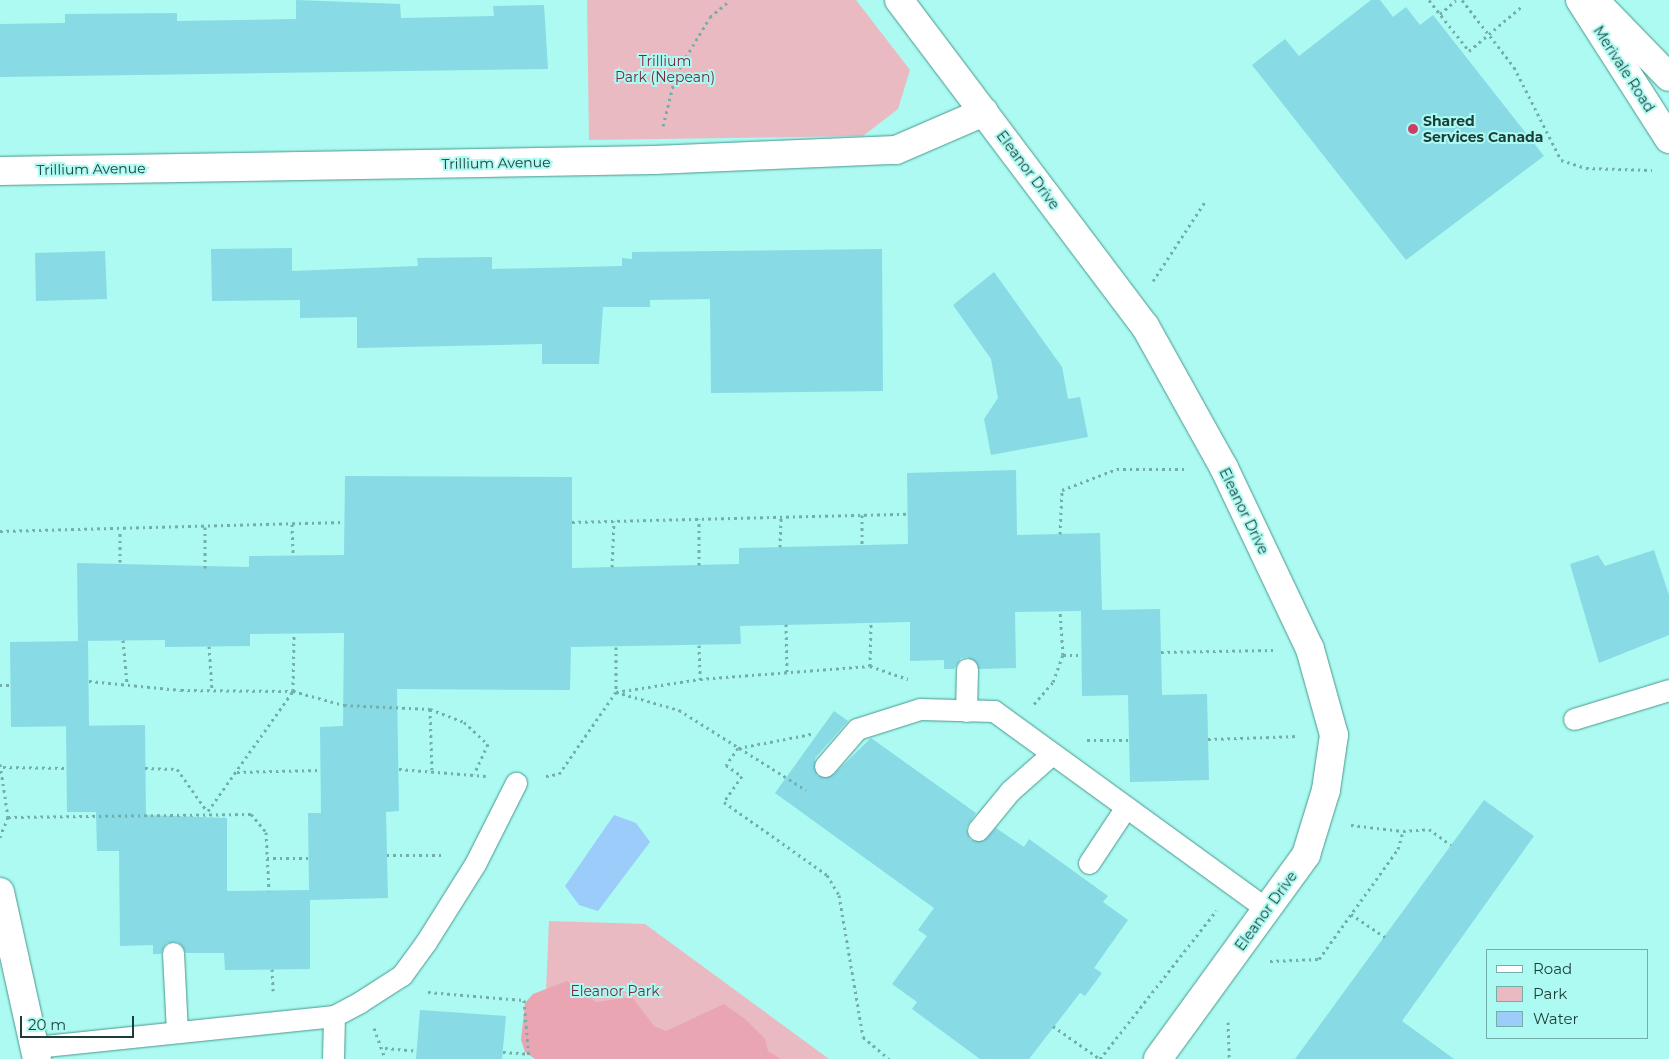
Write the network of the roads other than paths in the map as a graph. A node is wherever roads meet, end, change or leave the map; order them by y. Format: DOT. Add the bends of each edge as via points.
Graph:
graph roads {
  1 [pos="899,0"];
  2 [pos="1580,0"];
  3 [pos="1594,0"];
  4 [pos="1669,77"];
  5 [pos="984,112"];
  6 [pos="1669,139"];
  7 [pos="0,171"];
  8 [pos="967,669"];
  9 [pos="1669,690"];
  10 [pos="966,710"];
  11 [pos="1574,719"];
  12 [pos="1052,754"];
  13 [pos="826,766"];
  14 [pos="516,783"];
  15 [pos="1126,807"];
  16 [pos="978,830"];
  17 [pos="1089,863"];
  18 [pos="0,892"];
  19 [pos="1267,909"];
  20 [pos="173,954"];
  21 [pos="334,1016"];
  22 [pos="177,1032"];
  23 [pos="36,1053"];
  24 [pos="333,1059"];
  25 [pos="1158,1059"];
  1 -- 5 [label="street, Eleanor Drive"];
  2 -- 6 [label="street, Merivale Road"];
  3 -- 4 [label="street, Merivale Road"];
  5 -- 7 [label="street, Trillium Avenue" via="896,150 654,160"];
  5 -- 19 [label="street, Eleanor Drive" via="1134,311 1224,468 1310,649 1334,735 1326,790 1306,855"];
  8 -- 10 [label="lane"];
  9 -- 11 [label="lane"];
  10 -- 12 [label="lane" via="994,711"];
  10 -- 13 [label="lane" via="920,709 856,729"];
  12 -- 15 [label="lane"];
  12 -- 16 [label="lane" via="1010,790"];
  14 -- 21 [label="lane" via="475,864 402,975"];
  15 -- 17 [label="lane"];
  15 -- 19 [label="lane"];
  18 -- 23 [label="street"];
  19 -- 25 [label="street, Eleanor Drive"];
  20 -- 22 [label="lane"];
  21 -- 22 [label="lane"];
  21 -- 24 [label="lane"];
  22 -- 23 [label="lane"];
}
